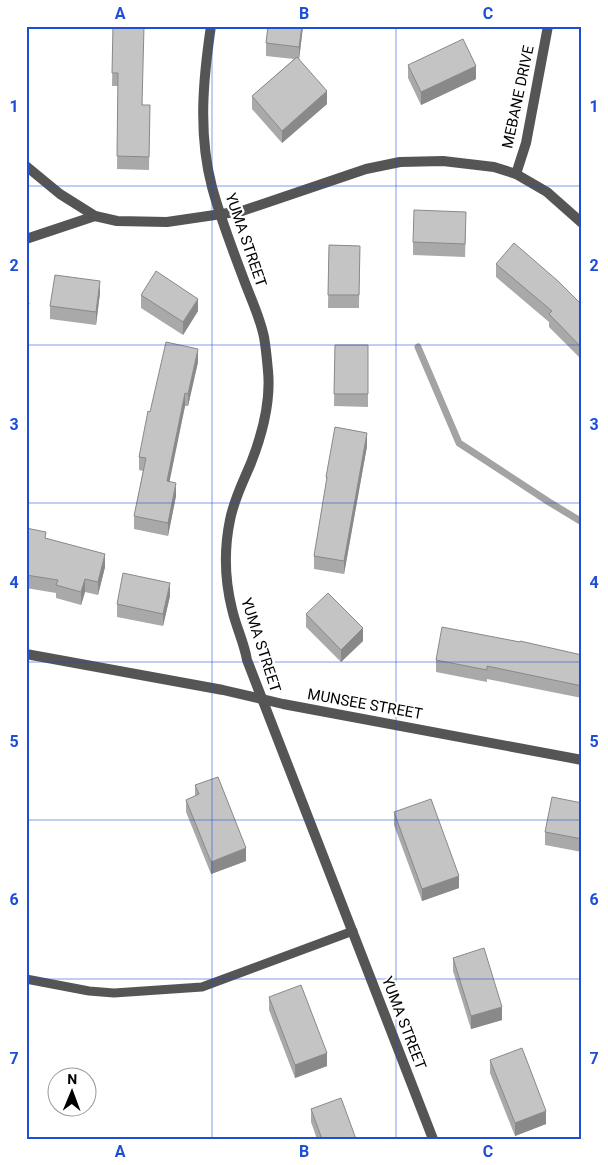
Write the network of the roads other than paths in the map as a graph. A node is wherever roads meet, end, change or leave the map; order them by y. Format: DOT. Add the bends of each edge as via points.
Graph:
graph roads {
  1 [pos="211,26"];
  2 [pos="548,26"];
  3 [pos="26,166"];
  4 [pos="516,174"];
  5 [pos="221,214"];
  6 [pos="95,216"];
  7 [pos="582,223"];
  8 [pos="26,239"];
  9 [pos="26,654"];
  10 [pos="262,700"];
  11 [pos="582,760"];
  12 [pos="353,931"];
  13 [pos="26,978"];
  14 [pos="433,1139"];
  1 -- 5 [label="street, YUMA STREET" via="203,91 204,138 212,187"];
  2 -- 4 [label="street, MEBANE DRIVE" via="526,143"];
  3 -- 6 [label="street" via="60,194"];
  4 -- 5 [label="street" via="494,167 443,161 400,162 366,168 242,211"];
  4 -- 7 [label="street" via="547,192"];
  5 -- 6 [label="street" via="167,222 118,221"];
  5 -- 10 [label="street, YUMA STREET" via="260,319 268,373 262,428 230,520 226,556 232,610"];
  6 -- 8 [label="street"];
  9 -- 10 [label="street, MUNSEE STREET"];
  10 -- 11 [label="street, MUNSEE STREET"];
  10 -- 12 [label="street, YUMA STREET"];
  12 -- 13 [label="lane" via="202,988 114,993"];
  12 -- 14 [label="street, YUMA STREET"];
}
